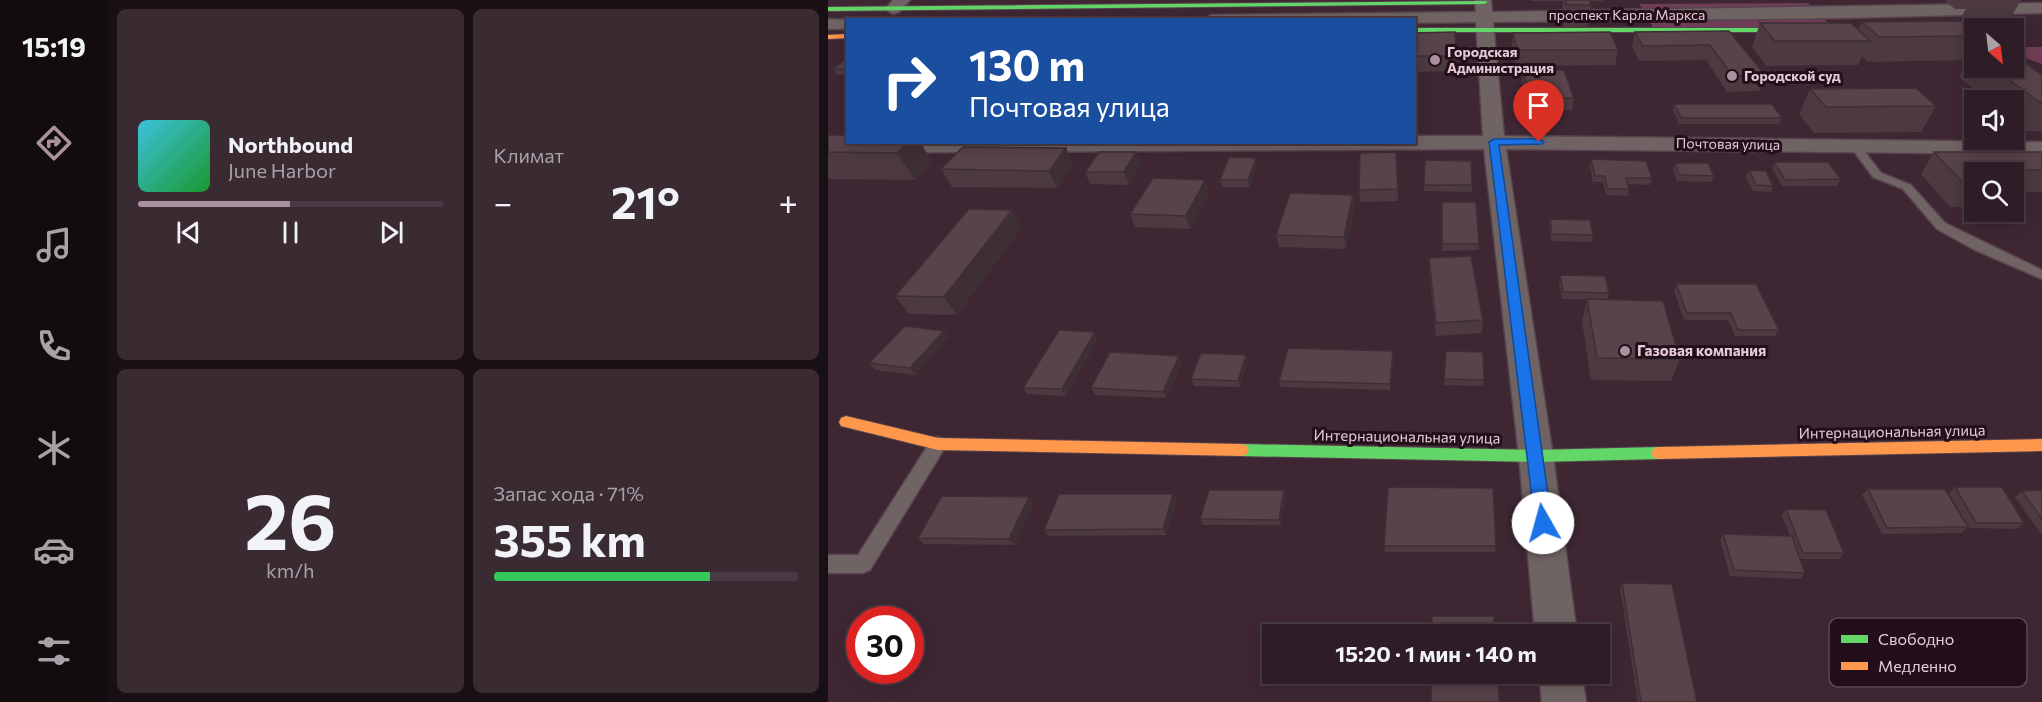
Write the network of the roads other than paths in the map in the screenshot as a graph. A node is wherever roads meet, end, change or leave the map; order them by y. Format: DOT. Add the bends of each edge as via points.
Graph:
graph roads {
  1 [pos="1828,0"];
  2 [pos="897,4"];
  3 [pos="2042,8"];
  4 [pos="828,9"];
  5 [pos="1484,12"];
  6 [pos="1843,13"];
  7 [pos="1279,18"];
  8 [pos="828,24"];
  9 [pos="846,24"];
  10 [pos="1416,29"];
  11 [pos="1814,30"];
  12 [pos="1861,30"];
  13 [pos="846,36"];
  14 [pos="828,37"];
  15 [pos="1416,142"];
  16 [pos="1494,142"];
  17 [pos="1179,144"];
  18 [pos="1855,146"];
  19 [pos="828,147"];
  20 [pos="2042,148"];
  21 [pos="2042,275"];
  22 [pos="846,422"];
  23 [pos="938,444"];
  24 [pos="2042,445"];
  25 [pos="1536,456"];
  26 [pos="828,564"];
  27 [pos="1556,624"];
  28 [pos="1562,684"];
  29 [pos="1564,702"];
  1 -- 6 [label="street"];
  2 -- 4 [label="street, проспект Карла Маркса"];
  2 -- 5 [label="street, проспект Карла Маркса"];
  3 -- 6 [label="street, проспект Карла Маркса"];
  5 -- 6 [label="street, проспект Карла Маркса"];
  5 -- 7 [label="street, проспект Карла Маркса"];
  5 -- 10 [label="street, проспект Карла Маркса"];
  5 -- 11 [label="street, проспект Карла Маркса"];
  5 -- 16 [label="street"];
  6 -- 12 [label="street"];
  8 -- 9 [label="street"];
  13 -- 14 [label="street"];
  15 -- 16 [label="street, Почтовая улица"];
  16 -- 18 [label="street, Почтовая улица"];
  16 -- 25 [label="street"];
  17 -- 19 [label="street, Почтовая улица"];
  18 -- 20 [label="street, Почтовая улица"];
  18 -- 21 [label="lane" via="1877,175 1907,187 1941,226"];
  22 -- 23 [label="street, Интернациональная улица"];
  23 -- 25 [label="street, Интернациональная улица"];
  23 -- 26 [label="lane" via="863,564"];
  24 -- 25 [label="street, Интернациональная улица"];
  25 -- 27 [label="street"];
  28 -- 29 [label="street"];
}
